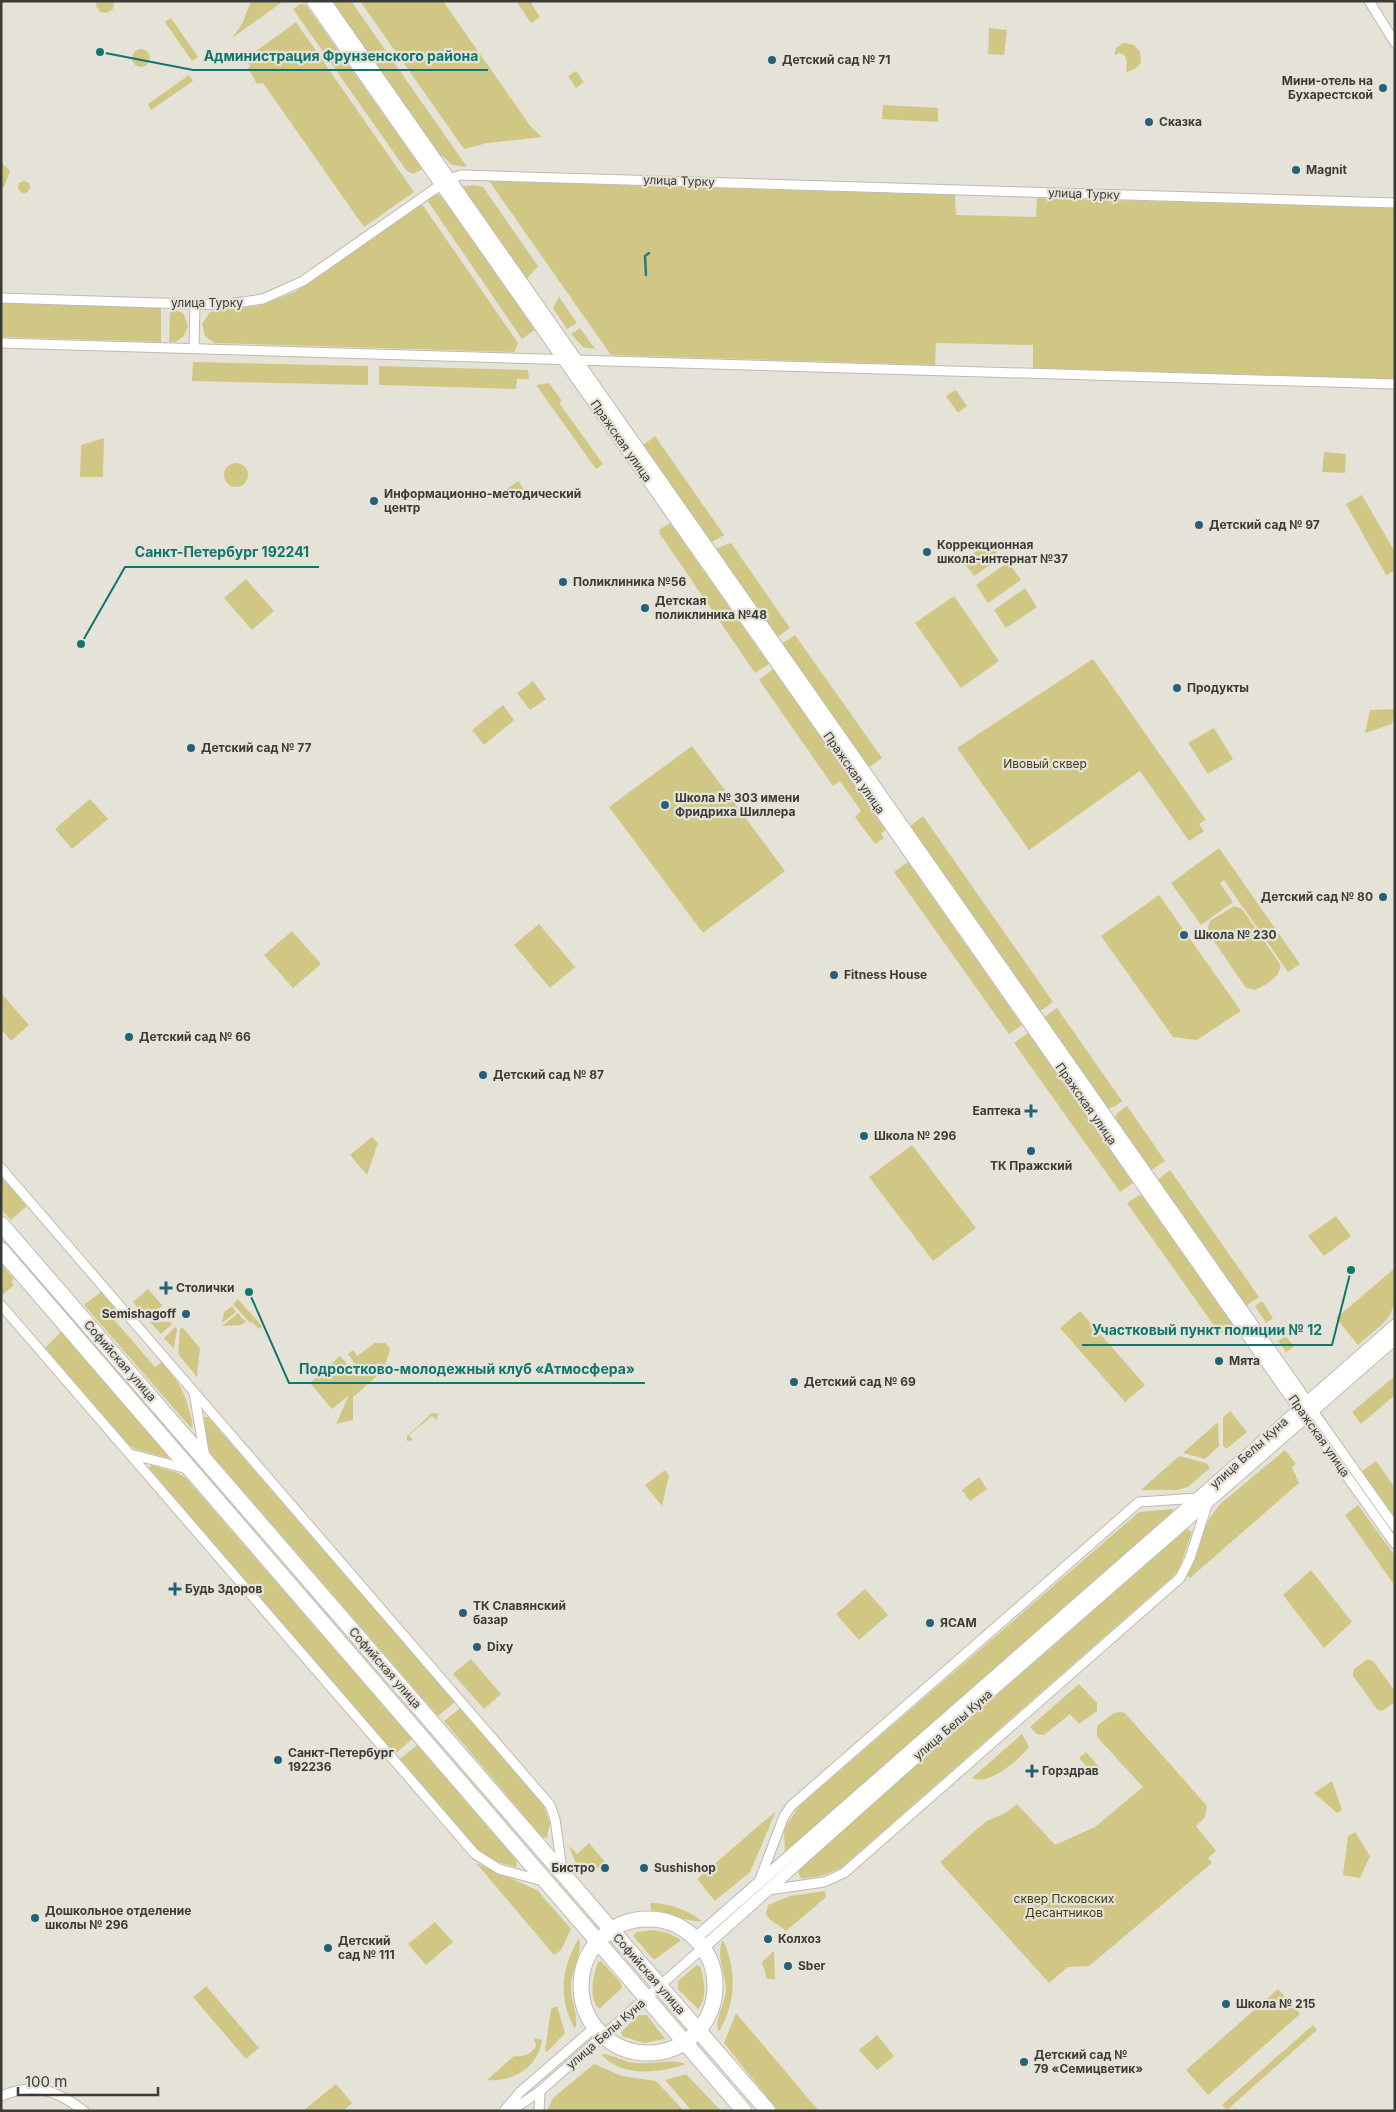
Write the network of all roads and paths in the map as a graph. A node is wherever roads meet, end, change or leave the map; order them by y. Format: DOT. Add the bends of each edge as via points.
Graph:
graph roads {
  1 [pos="312,1"];
  2 [pos="324,1"];
  3 [pos="1369,1"];
  4 [pos="1395,43"];
  5 [pos="445,181"];
  6 [pos="1395,203"];
  7 [pos="1,298"];
  8 [pos="196,304"];
  9 [pos="1,343"];
  10 [pos="194,348"];
  11 [pos="564,359"];
  12 [pos="576,360"];
  13 [pos="1395,384"];
  14 [pos="1,1168"];
  15 [pos="1,1224"];
  16 [pos="1,1250"];
  17 [pos="1,1305"];
  18 [pos="1395,1325"];
  19 [pos="1395,1339"];
  20 [pos="194,1392"];
  21 [pos="1306,1410"];
  22 [pos="130,1454"];
  23 [pos="206,1460"];
  24 [pos="191,1469"];
  25 [pos="1204,1500"];
  26 [pos="263,1527"];
  27 [pos="1395,1527"];
  28 [pos="250,1537"];
  29 [pos="1395,1544"];
  30 [pos="562,1873"];
  31 [pos="547,1882"];
  32 [pos="763,1886"];
  33 [pos="611,1930"];
  34 [pos="598,1941"];
  35 [pos="701,1941"];
  36 [pos="660,1986"];
  37 [pos="647,1998"];
  38 [pos="598,2032"];
  39 [pos="699,2032"];
  40 [pos="685,2042"];
  41 [pos="540,2091"];
  42 [pos="1,2096"];
  43 [pos="84,2111"];
  44 [pos="504,2111"];
  45 [pos="511,2111"];
  46 [pos="539,2111"];
  47 [pos="744,2111"];
  48 [pos="768,2111"];
  1 -- 5 [label="street, Пражская улица"];
  2 -- 5 [label="street, Пражская улица"];
  3 -- 4 [label="street"];
  5 -- 6 [label="street, улица Турку" via="461,175"];
  5 -- 8 [label="street, улица Турку" via="292,287 248,303"];
  5 -- 11 [label="street, Пражская улица"];
  5 -- 12 [label="street, Пражская улица"];
  7 -- 8 [label="street, улица Турку"];
  8 -- 10 [label="street"];
  9 -- 10 [label="street"];
  10 -- 11 [label="street"];
  11 -- 12 [label="street"];
  11 -- 21 [label="street, Пражская улица"];
  12 -- 13 [label="street"];
  12 -- 21 [label="street, Пражская улица"];
  14 -- 20 [label="street"];
  15 -- 23 [label="main road, Софийская улица"];
  16 -- 24 [label="main road, Софийская улица"];
  17 -- 22 [label="street"];
  18 -- 21 [label="street, улица Белы Куна"];
  19 -- 21 [label="street, улица Белы Куна"];
  20 -- 23 [label="street"];
  20 -- 30 [label="street" via="550,1805"];
  21 -- 25 [label="street, улица Белы Куна"];
  21 -- 27 [label="street, Пражская улица"];
  21 -- 29 [label="street, Пражская улица"];
  22 -- 24 [label="street"];
  22 -- 31 [label="street" via="474,1854 499,1868"];
  23 -- 26 [label="main road, Софийская улица"];
  24 -- 28 [label="main road, Софийская улица"];
  25 -- 32 [label="street, улица Белы Куна"];
  25 -- 32 [label="street" via="1190,1558 1180,1578 844,1873 824,1882"];
  25 -- 32 [label="street" via="1139,1502 790,1806"];
  26 -- 28 [label="main road"];
  26 -- 30 [label="main road, Софийская улица"];
  28 -- 31 [label="main road, Софийская улица"];
  30 -- 33 [label="main road, Софийская улица"];
  31 -- 34 [label="main road, Софийская улица"];
  32 -- 35 [label="street, улица Белы Куна"];
  33 -- 34 [label="main road"];
  33 -- 35 [label="main road" via="634,1922 659,1921 679,1926"];
  33 -- 36 [label="main road, Софийская улица"];
  34 -- 37 [label="main road, Софийская улица"];
  34 -- 38 [label="main road" via="584,1968 582,1988 585,2009"];
  35 -- 36 [label="street, улица Белы Куна"];
  35 -- 39 [label="main road" via="713,1969 714,1994 708,2018"];
  36 -- 37 [label="street, улица Белы Куна"];
  36 -- 39 [label="main road, Софийская улица"];
  37 -- 38 [label="street, улица Белы Куна"];
  37 -- 40 [label="main road, Софийская улица"];
  38 -- 40 [label="main road" via="626,2049 643,2052 669,2050"];
  38 -- 41 [label="street, улица Белы Куна"];
  38 -- 44 [label="street, улица Белы Куна" via="520,2092"];
  39 -- 40 [label="main road"];
  39 -- 48 [label="main road, Софийская улица"];
  40 -- 47 [label="main road, Софийская улица"];
  41 -- 45 [label="street, улица Белы Куна"];
  41 -- 46 [label="street"];
  42 -- 43 [label="street" via="28,2087 66,2097"];
}
